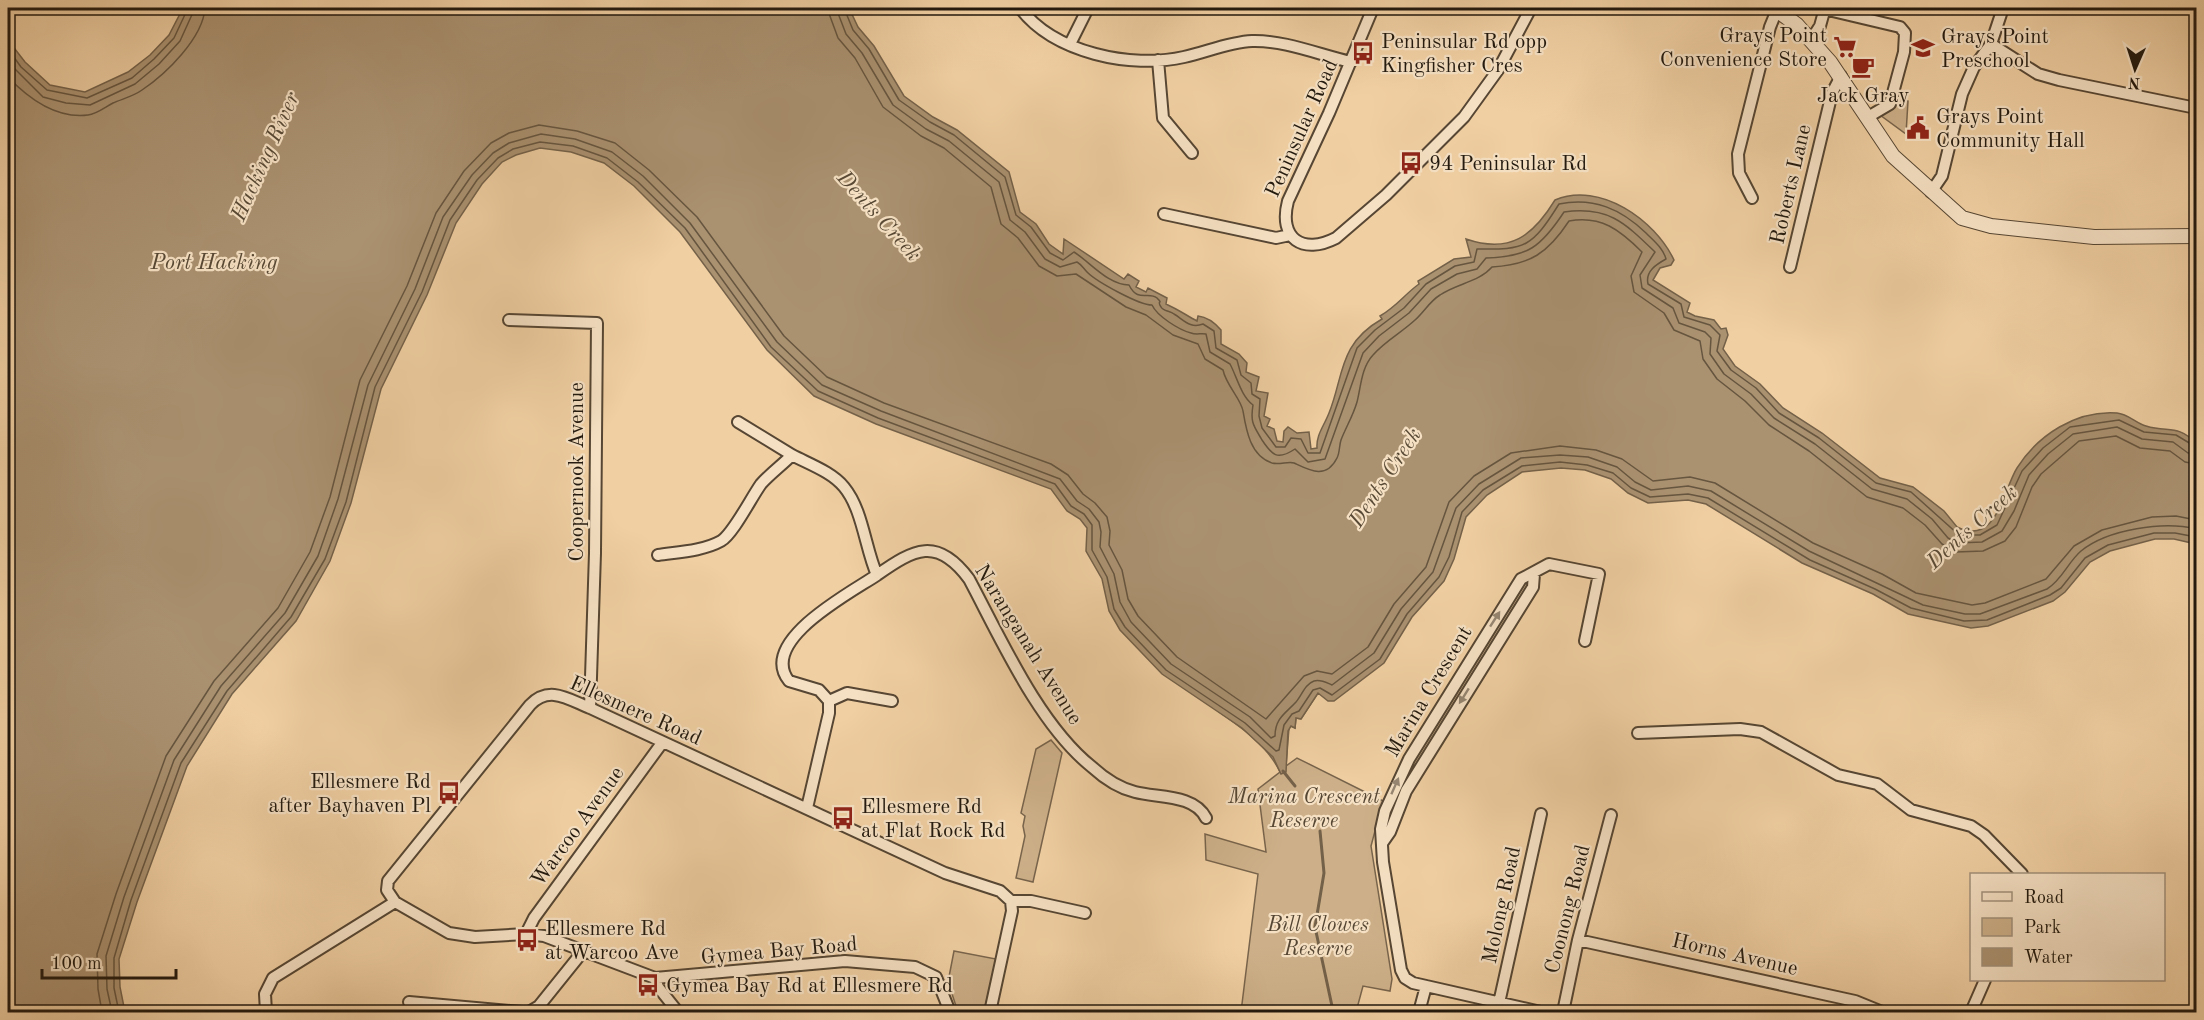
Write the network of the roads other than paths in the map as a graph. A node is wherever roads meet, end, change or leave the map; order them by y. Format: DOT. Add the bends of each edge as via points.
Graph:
graph roads {
  1 [pos="1020,8"];
  2 [pos="1088,8"];
  3 [pos="1373,8"];
  4 [pos="1531,8"];
  5 [pos="1824,8"];
  6 [pos="2003,8"];
  7 [pos="1776,9"];
  8 [pos="1811,40"];
  9 [pos="1070,44"];
  10 [pos="1991,44"];
  11 [pos="1158,60"];
  12 [pos="1351,62"];
  13 [pos="1841,76"];
  14 [pos="2196,108"];
  15 [pos="1868,117"];
  16 [pos="1192,153"];
  17 [pos="1931,192"];
  18 [pos="1752,198"];
  19 [pos="1164,214"];
  20 [pos="1290,235"];
  21 [pos="2196,236"];
  22 [pos="1790,267"];
  23 [pos="510,320"];
  24 [pos="738,422"];
  25 [pos="792,455"];
  26 [pos="658,555"];
  27 [pos="877,575"];
  28 [pos="1585,641"];
  29 [pos="830,700"];
  30 [pos="892,701"];
  31 [pos="590,708"];
  32 [pos="1638,733"];
  33 [pos="662,743"];
  34 [pos="807,808"];
  35 [pos="1541,814"];
  36 [pos="1611,815"];
  37 [pos="1206,818"];
  38 [pos="2021,873"];
  39 [pos="1011,901"];
  40 [pos="395,902"];
  41 [pos="1084,913"];
  42 [pos="526,934"];
  43 [pos="1578,940"];
  44 [pos="584,950"];
  45 [pos="655,978"];
  46 [pos="1985,981"];
  47 [pos="1426,986"];
  48 [pos="409,1002"];
  49 [pos="1499,1003"];
  50 [pos="266,1012"];
  51 [pos="522,1012"];
  52 [pos="529,1012"];
  53 [pos="678,1012"];
  54 [pos="950,1012"];
  55 [pos="990,1012"];
  56 [pos="1419,1012"];
  57 [pos="1541,1012"];
  58 [pos="1563,1012"];
  59 [pos="1882,1012"];
  60 [pos="1971,1012"];
  1 -- 9 [label="street" via="1032,23"];
  2 -- 9 [label="street"];
  3 -- 12 [label="street, Peninsular Road"];
  4 -- 20 [label="street" via="1484,92 1453,130 1394,188 1329,242 1305,245"];
  5 -- 8 [label="street" via="1818,32"];
  5 -- 15 [label="street" via="1900,27 1905,33 1890,104"];
  6 -- 10 [label="street"];
  7 -- 8 [label="street"];
  7 -- 18 [label="street" via="1738,154 1739,173"];
  8 -- 13 [label="street"];
  9 -- 11 [label="street" via="1096,55"];
  10 -- 14 [label="street" via="2038,74 2059,81"];
  10 -- 17 [label="street" via="1974,67 1962,94 1942,176"];
  11 -- 12 [label="street" via="1251,41"];
  11 -- 16 [label="street" via="1163,118"];
  12 -- 20 [label="street, Peninsular Road" via="1288,201 1285,217"];
  13 -- 15 [label="street"];
  13 -- 22 [label="street, Roberts Lane" via="1832,93"];
  15 -- 17 [label="street" via="1893,156"];
  17 -- 21 [label="street" via="1962,218 1991,226 2094,237"];
  19 -- 20 [label="street" via="1276,238"];
  23 -- 31 [label="street, Coopernook Avenue" via="597,323 596,553"];
  24 -- 25 [label="street"];
  25 -- 26 [label="street" via="763,483 721,541 690,551"];
  25 -- 27 [label="street" via="844,486 858,511 867,552"];
  27 -- 29 [label="street, Naranganah Avenue" via="798,630 786,652 783,670 789,681 819,690"];
  27 -- 37 [label="street, Naranganah Avenue" via="914,551 950,559 969,579 1053,726 1081,757 1109,781 1133,792 1190,802"];
  28 -- 47 [label="street, Marina Crescent" via="1599,574 1553,564 1540,567 1534,574 1533,587 1406,791 1383,842 1402,974 1408,981"];
  29 -- 30 [label="street" via="848,693"];
  29 -- 34 [label="street"];
  31 -- 33 [label="street, Ellesmere Road"];
  31 -- 40 [label="street, Ellesmere Road" via="552,694 537,699 392,875 387,890"];
  32 -- 38 [label="street" via="1740,729 1761,732 1838,775 1877,784 1911,810 1971,826"];
  33 -- 34 [label="street, Ellesmere Road"];
  33 -- 42 [label="street, Warcoo Avenue"];
  34 -- 39 [label="street, Ellesmere Road" via="951,876 1000,891"];
  35 -- 49 [label="street, Molong Road"];
  36 -- 43 [label="street, Coonong Road"];
  39 -- 41 [label="street, Ellesmere Road" via="1031,901"];
  39 -- 55 [label="street"];
  40 -- 42 [label="street" via="449,933 475,937"];
  40 -- 50 [label="street" via="273,978 265,994"];
  42 -- 44 [label="street"];
  43 -- 58 [label="street, Coonong Road"];
  43 -- 59 [label="street, Horns Avenue" via="1855,1001"];
  44 -- 45 [label="street"];
  44 -- 52 [label="street" via="539,1006"];
  45 -- 53 [label="street"];
  45 -- 54 [label="street, Gymea Bay Road" via="845,961 915,967 936,977"];
  46 -- 60 [label="street"];
  47 -- 49 [label="street, Marina Crescent"];
  47 -- 56 [label="street"];
  48 -- 51 [label="street"];
  49 -- 57 [label="street, Marina Crescent"];
}
